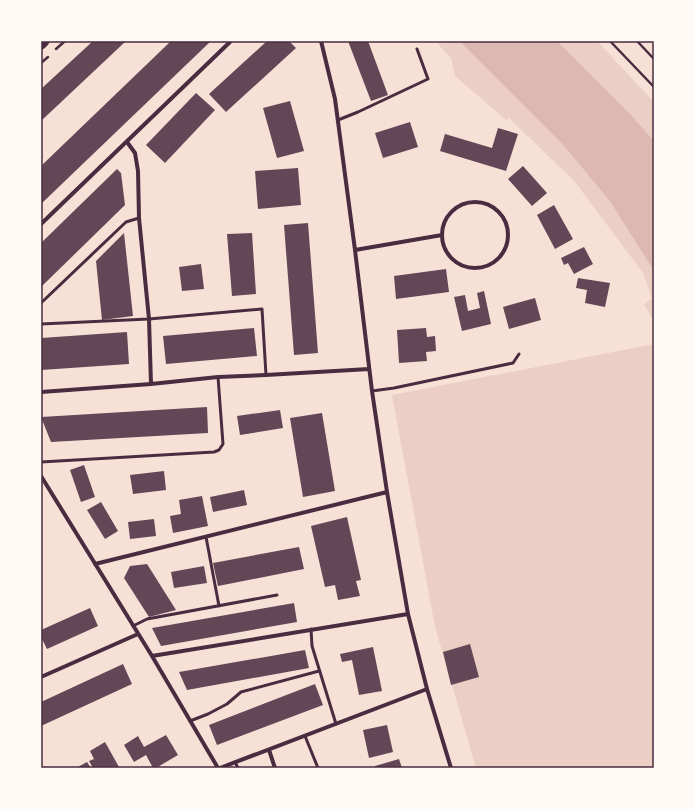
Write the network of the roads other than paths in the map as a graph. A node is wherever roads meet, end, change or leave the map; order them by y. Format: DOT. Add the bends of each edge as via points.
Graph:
graph roads {
  1 [pos="44,41"];
  2 [pos="231,41"];
  3 [pos="321,41"];
  4 [pos="41,44"];
  5 [pos="417,50"];
  6 [pos="338,120"];
  7 [pos="127,142"];
  8 [pos="139,218"];
  9 [pos="41,224"];
  10 [pos="442,235"];
  11 [pos="355,250"];
  12 [pos="41,303"];
  13 [pos="149,318"];
  14 [pos="41,324"];
  15 [pos="519,354"];
  16 [pos="369,368"];
  17 [pos="266,375"];
  18 [pos="218,377"];
  19 [pos="151,384"];
  20 [pos="372,391"];
  21 [pos="41,392"];
  22 [pos="41,462"];
  23 [pos="41,476"];
  24 [pos="387,492"];
  25 [pos="206,537"];
  26 [pos="95,564"];
  27 [pos="277,595"];
  28 [pos="219,606"];
  29 [pos="408,614"];
  30 [pos="133,626"];
  31 [pos="311,630"];
  32 [pos="138,634"];
  33 [pos="152,656"];
  34 [pos="319,671"];
  35 [pos="41,677"];
  36 [pos="427,690"];
  37 [pos="190,721"];
  38 [pos="336,724"];
  39 [pos="305,736"];
  40 [pos="269,750"];
  41 [pos="235,762"];
  42 [pos="219,768"];
  43 [pos="238,768"];
  44 [pos="275,768"];
  45 [pos="318,768"];
  46 [pos="451,768"];
  1 -- 4 [label="highway"];
  2 -- 7 [label="street"];
  3 -- 6 [label="street"];
  5 -- 6 [label="lane" via="428,79"];
  6 -- 11 [label="street"];
  7 -- 8 [label="street" via="135,153 138,171"];
  7 -- 9 [label="street"];
  8 -- 12 [label="lane" via="126,222"];
  8 -- 13 [label="street"];
  10 -- 10 [label="street" via="449,256 467,268 488,266 504,252 508,242 505,220 499,211 479,202 468,203 449,215"];
  10 -- 11 [label="street"];
  11 -- 16 [label="street"];
  13 -- 14 [label="lane"];
  13 -- 17 [label="lane" via="262,309"];
  13 -- 19 [label="street"];
  15 -- 20 [label="lane" via="513,363"];
  16 -- 17 [label="street"];
  16 -- 20 [label="street"];
  17 -- 18 [label="street"];
  18 -- 19 [label="street"];
  18 -- 22 [label="lane" via="223,444 219,450"];
  19 -- 21 [label="street"];
  20 -- 24 [label="street"];
  23 -- 26 [label="street"];
  24 -- 25 [label="street"];
  24 -- 29 [label="street"];
  25 -- 26 [label="street"];
  25 -- 28 [label="lane"];
  26 -- 30 [label="street"];
  27 -- 28 [label="lane"];
  28 -- 30 [label="lane" via="147,619"];
  29 -- 31 [label="street"];
  29 -- 36 [label="street"];
  30 -- 32 [label="street"];
  31 -- 33 [label="street"];
  31 -- 34 [label="lane" via="312,646"];
  32 -- 33 [label="street"];
  32 -- 35 [label="street"];
  33 -- 37 [label="street"];
  34 -- 37 [label="lane" via="241,692 226,704"];
  34 -- 38 [label="lane"];
  36 -- 38 [label="street"];
  36 -- 46 [label="street"];
  37 -- 42 [label="street"];
  38 -- 39 [label="street"];
  39 -- 40 [label="street"];
  39 -- 45 [label="lane"];
  40 -- 41 [label="street"];
  40 -- 44 [label="street"];
  41 -- 42 [label="street"];
  41 -- 43 [label="lane"];
}
